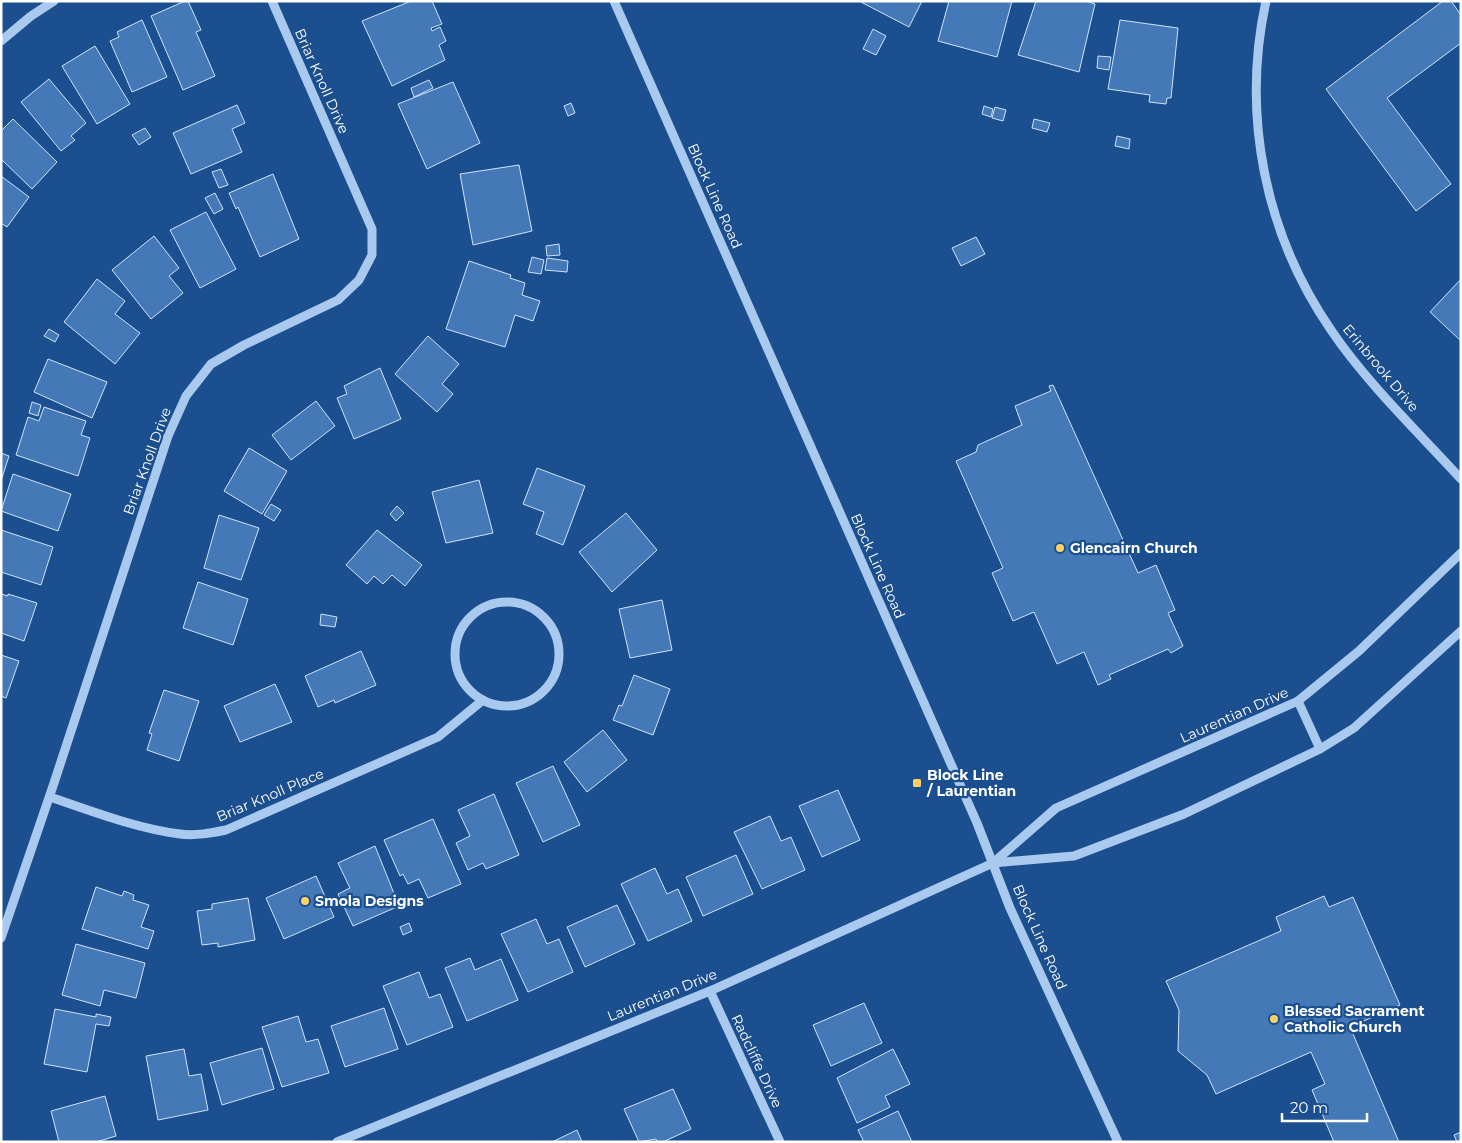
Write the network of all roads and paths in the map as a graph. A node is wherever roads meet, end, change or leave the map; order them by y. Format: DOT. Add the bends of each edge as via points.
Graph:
graph roads {
  1 [pos="54,1"];
  2 [pos="272,1"];
  3 [pos="614,1"];
  4 [pos="1266,1"];
  5 [pos="1,41"];
  6 [pos="1461,479"];
  7 [pos="1461,553"];
  8 [pos="1461,632"];
  9 [pos="483,700"];
  10 [pos="1298,701"];
  11 [pos="1320,749"];
  12 [pos="50,797"];
  13 [pos="993,863"];
  14 [pos="1,938"];
  15 [pos="710,992"];
  16 [pos="337,1142"];
  17 [pos="780,1142"];
  18 [pos="1118,1142"];
  1 -- 5 [label="street"];
  2 -- 12 [label="street, Briar Knoll Drive" via="372,229 372,255 359,280 338,300 211,364 186,396 168,436"];
  3 -- 13 [label="street, Block Line Road"];
  4 -- 6 [label="street, Erinbrook Drive" via="1255,90 1263,175 1286,248 1331,330 1356,363"];
  7 -- 10 [label="street, Laurentian Drive" via="1360,651"];
  8 -- 11 [label="street, Laurentian Drive" via="1354,728"];
  9 -- 9 [label="street" via="501,706 533,700 547,688 558,668 559,643 548,620 533,607 513,601 487,604 471,614 464,624 455,651 460,678 471,692"];
  9 -- 12 [label="street, Briar Knoll Place" via="438,737 226,830 180,834"];
  10 -- 11 [label="street"];
  10 -- 13 [label="street, Laurentian Drive" via="1056,808"];
  11 -- 13 [label="street, Laurentian Drive" via="1184,814 1074,856"];
  12 -- 14 [label="street, Briar Knoll Drive"];
  13 -- 15 [label="street, Laurentian Drive"];
  13 -- 18 [label="street, Block Line Road" via="1010,908"];
  15 -- 16 [label="street, Laurentian Drive"];
  15 -- 17 [label="street, Radcliffe Drive"];
}
